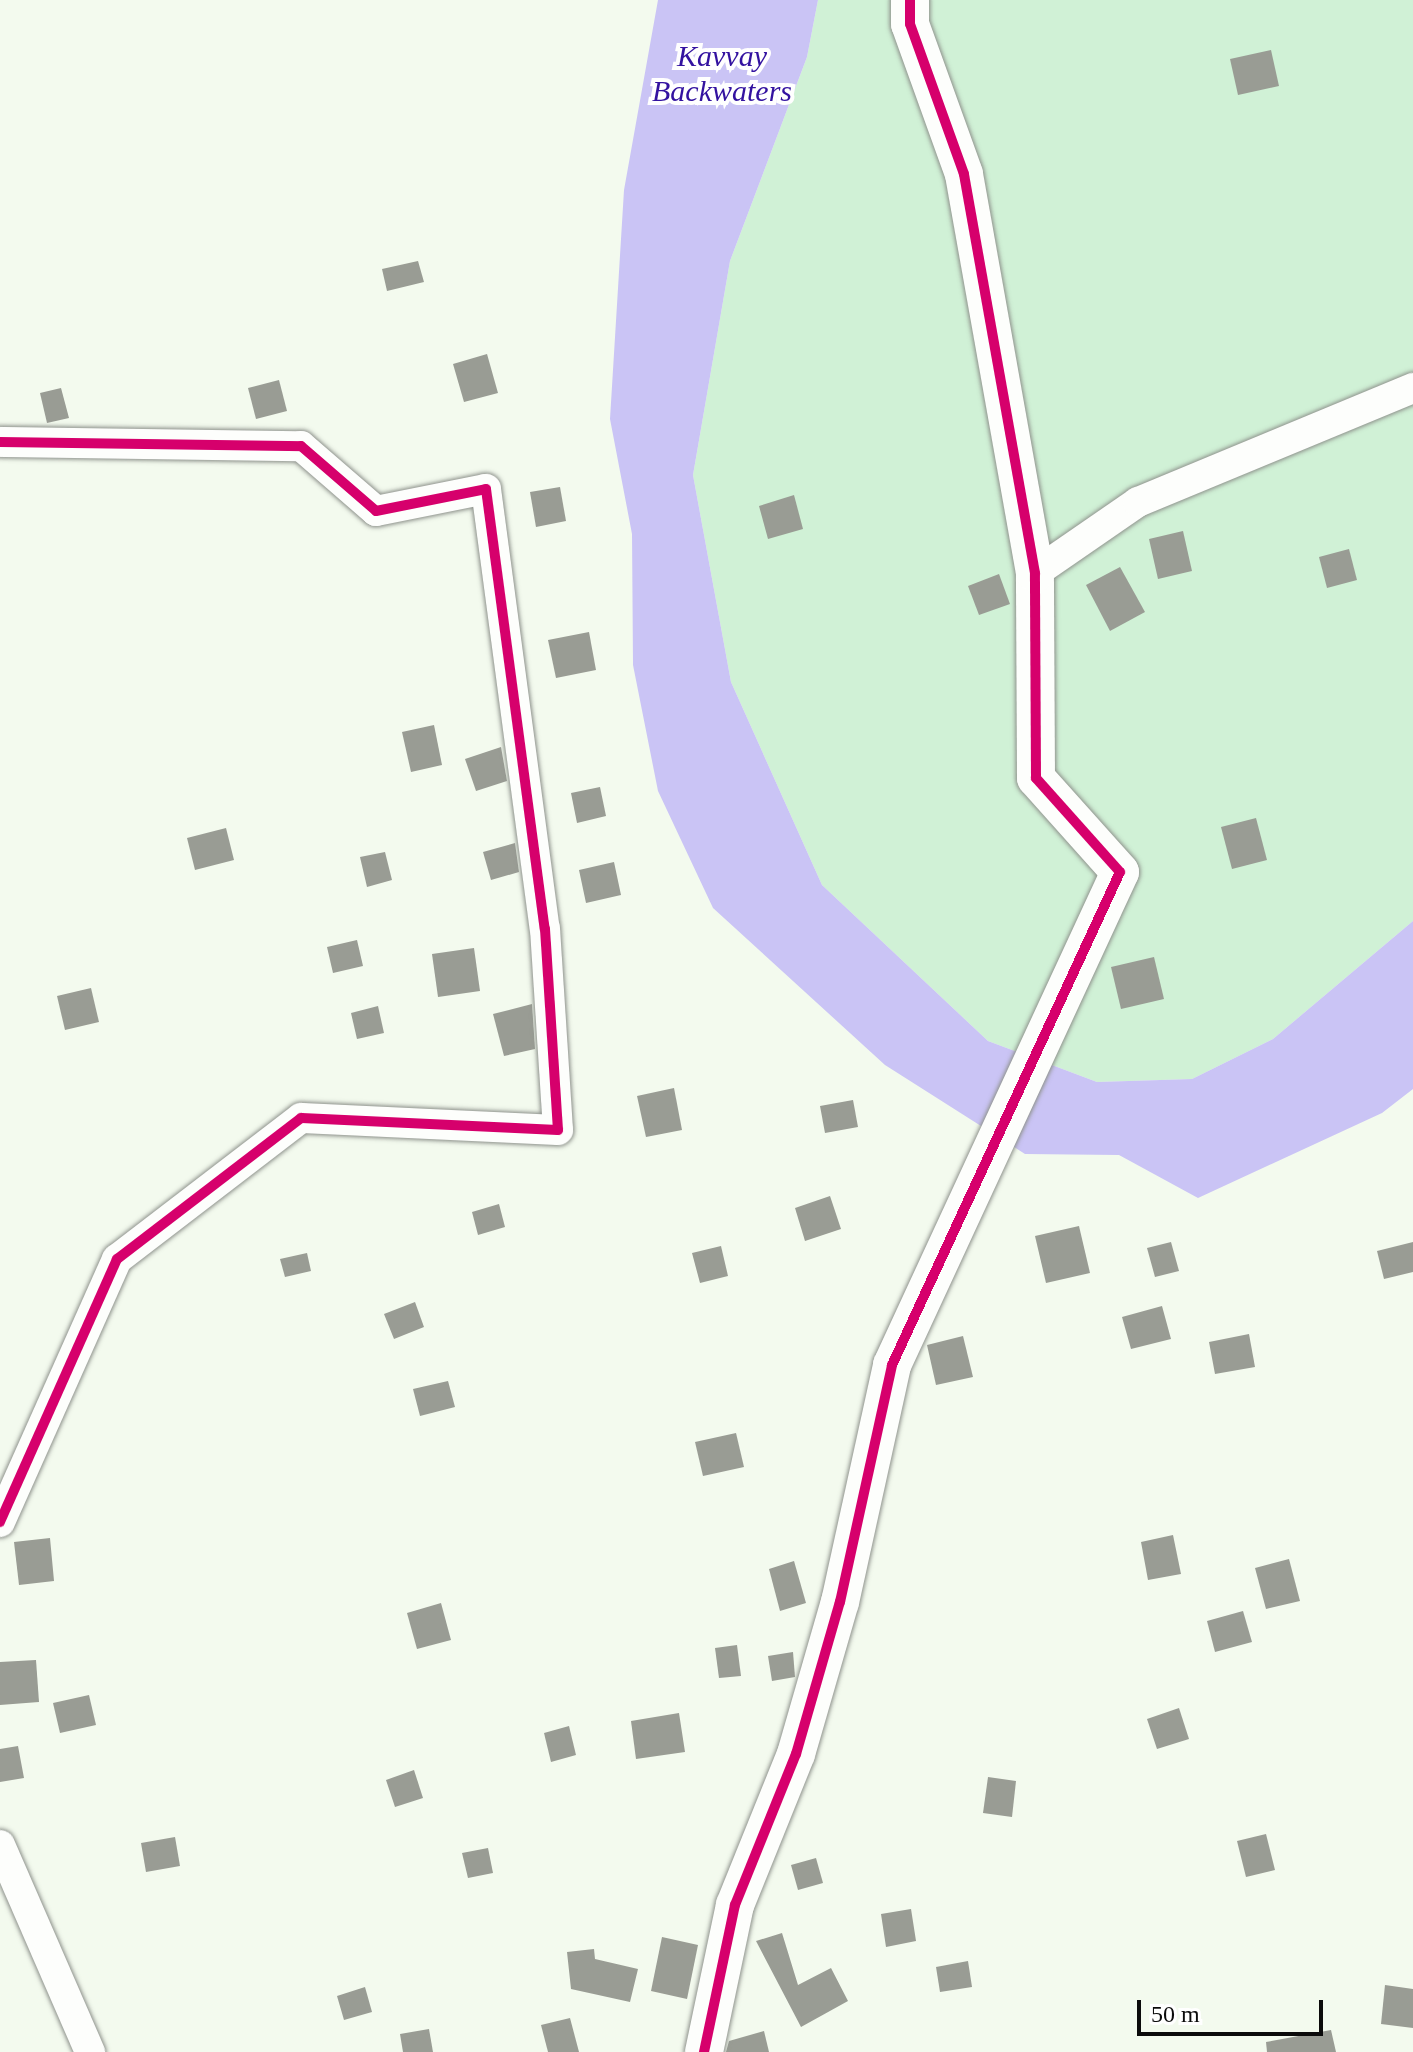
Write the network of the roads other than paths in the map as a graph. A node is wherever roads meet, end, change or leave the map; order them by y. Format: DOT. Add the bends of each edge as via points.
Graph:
graph roads {
  1 [pos="910,0"];
  2 [pos="1413,388"];
  3 [pos="0,442"];
  4 [pos="1035,573"];
  5 [pos="0,1522"];
  6 [pos="0,1845"];
  7 [pos="90,2052"];
  8 [pos="704,2052"];
  1 -- 4 [label="street" via="910,24 964,174"];
  2 -- 4 [label="street" via="1138,502"];
  3 -- 5 [label="street" via="301,446 376,511 486,489 545,929 558,1130 301,1118 117,1259"];
  4 -- 8 [label="street" via="1036,778 1120,872 976,1171 892,1365 840,1602 796,1754 735,1905"];
  6 -- 7 [label="street"];
}
